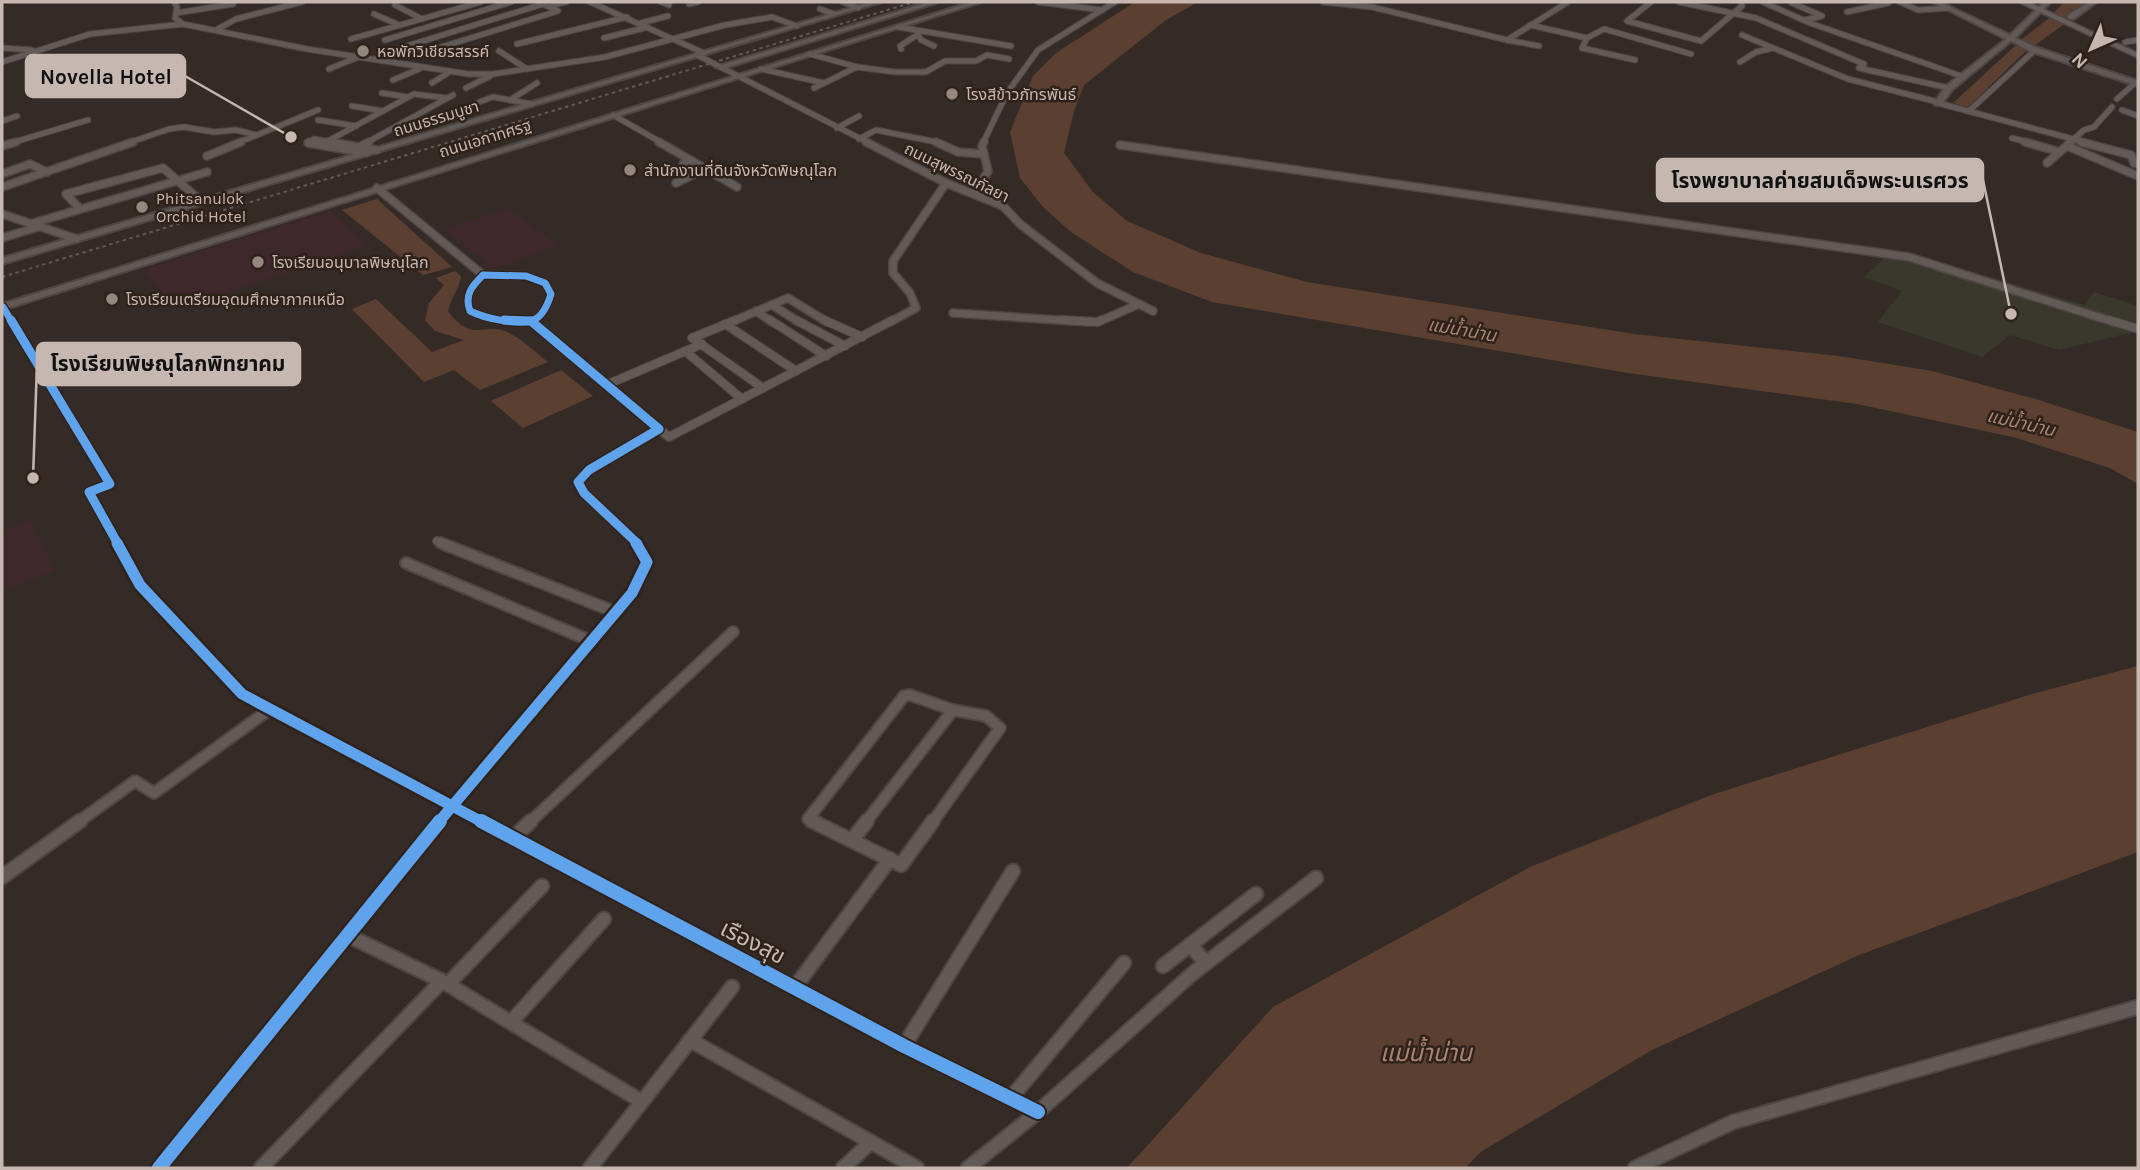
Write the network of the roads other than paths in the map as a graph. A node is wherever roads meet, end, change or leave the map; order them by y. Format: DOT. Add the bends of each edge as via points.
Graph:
graph roads {
  1 [pos="201,2"];
  2 [pos="266,2"];
  3 [pos="302,2"];
  4 [pos="481,2"];
  5 [pos="511,2"];
  6 [pos="566,2"];
  7 [pos="613,2"];
  8 [pos="662,2"];
  9 [pos="698,2"];
  10 [pos="843,2"];
  11 [pos="872,2"];
  12 [pos="936,2"];
  13 [pos="978,2"];
  14 [pos="1115,2"];
  15 [pos="1323,2"];
  16 [pos="1568,2"];
  17 [pos="1651,2"];
  18 [pos="1678,2"];
  19 [pos="1741,2"];
  20 [pos="1763,2"];
  21 [pos="1887,2"];
  22 [pos="1924,2"];
  23 [pos="2022,2"];
  24 [pos="2094,2"];
  25 [pos="594,3"];
  26 [pos="1792,3"];
  27 [pos="233,4"];
  28 [pos="689,4"];
  29 [pos="395,5"];
  30 [pos="669,5"];
  31 [pos="1042,5"];
  32 [pos="1900,5"];
  33 [pos="549,6"];
  34 [pos="1941,6"];
  35 [pos="176,7"];
  36 [pos="2044,7"];
  37 [pos="277,8"];
  38 [pos="858,8"];
  39 [pos="820,9"];
  40 [pos="1102,10"];
  41 [pos="1784,11"];
  42 [pos="1847,12"];
  43 [pos="1734,13"];
  44 [pos="374,14"];
  45 [pos="834,15"];
  46 [pos="668,16"];
  47 [pos="1762,16"];
  48 [pos="627,17"];
  49 [pos="422,19"];
  50 [pos="1804,20"];
  51 [pos="2071,21"];
  52 [pos="478,22"];
  53 [pos="641,23"];
  54 [pos="183,24"];
  55 [pos="1770,24"];
  56 [pos="400,25"];
  57 [pos="1530,25"];
  58 [pos="797,26"];
  59 [pos="648,27"];
  60 [pos="898,27"];
  61 [pos="495,29"];
  62 [pos="216,30"];
  63 [pos="353,30"];
  64 [pos="118,32"];
  65 [pos="917,34"];
  66 [pos="1742,35"];
  67 [pos="364,36"];
  68 [pos="604,38"];
  69 [pos="1587,38"];
  70 [pos="2011,38"];
  71 [pos="351,39"];
  72 [pos="1752,39"];
  73 [pos="385,40"];
  74 [pos="675,40"];
  75 [pos="1507,40"];
  76 [pos="2138,40"];
  77 [pos="2125,42"];
  78 [pos="517,44"];
  79 [pos="1011,46"];
  80 [pos="1539,46"];
  81 [pos="934,47"];
  82 [pos="2,48"];
  83 [pos="1773,48"];
  84 [pos="2138,48"];
  85 [pos="397,49"];
  86 [pos="901,49"];
  87 [pos="2035,50"];
  88 [pos="39,51"];
  89 [pos="499,51"];
  90 [pos="422,53"];
  91 [pos="700,54"];
  92 [pos="810,54"];
  93 [pos="1691,54"];
  94 [pos="2138,56"];
  95 [pos="357,58"];
  96 [pos="1009,59"];
  97 [pos="1635,60"];
  98 [pos="2,62"];
  99 [pos="1740,62"];
  100 [pos="12,65"];
  101 [pos="857,66"];
  102 [pos="719,67"];
  103 [pos="329,69"];
  104 [pos="419,69"];
  105 [pos="527,69"];
  106 [pos="761,69"];
  107 [pos="1877,72"];
  108 [pos="448,73"];
  109 [pos="493,74"];
  110 [pos="739,77"];
  111 [pos="1964,77"];
  112 [pos="1848,79"];
  113 [pos="393,80"];
  114 [pos="432,83"];
  115 [pos="537,83"];
  116 [pos="824,83"];
  117 [pos="2137,84"];
  118 [pos="466,88"];
  119 [pos="814,88"];
  120 [pos="1949,88"];
  121 [pos="382,93"];
  122 [pos="453,95"];
  123 [pos="409,97"];
  124 [pos="446,98"];
  125 [pos="2117,99"];
  126 [pos="510,100"];
  127 [pos="479,102"];
  128 [pos="1938,103"];
  129 [pos="532,104"];
  130 [pos="352,106"];
  131 [pos="2112,107"];
  132 [pos="318,110"];
  133 [pos="2122,110"];
  134 [pos="383,111"];
  135 [pos="1969,111"];
  136 [pos="17,116"];
  137 [pos="615,116"];
  138 [pos="859,116"];
  139 [pos="2138,116"];
  140 [pos="88,120"];
  141 [pos="318,120"];
  142 [pos="2,121"];
  143 [pos="71,125"];
  144 [pos="356,126"];
  145 [pos="837,128"];
  146 [pos="2039,129"];
  147 [pos="82,132"];
  148 [pos="257,135"];
  149 [pos="2012,138"];
  150 [pos="2076,138"];
  151 [pos="859,139"];
  152 [pos="328,142"];
  153 [pos="2024,142"];
  154 [pos="1120,145"];
  155 [pos="2,146"];
  156 [pos="2067,146"];
  157 [pos="362,150"];
  158 [pos="2060,152"];
  159 [pos="984,155"];
  160 [pos="207,156"];
  161 [pos="2135,156"];
  162 [pos="692,161"];
  163 [pos="2047,163"];
  164 [pos="2138,164"];
  165 [pos="207,172"];
  166 [pos="47,173"];
  167 [pos="2,174"];
  168 [pos="2138,176"];
  169 [pos="178,181"];
  170 [pos="676,183"];
  171 [pos="946,183"];
  172 [pos="2,187"];
  173 [pos="737,187"];
  174 [pos="379,190"];
  175 [pos="975,194"];
  176 [pos="202,202"];
  177 [pos="80,209"];
  178 [pos="3,216"];
  179 [pos="30,224"];
  180 [pos="39,227"];
  181 [pos="2,239"];
  182 [pos="77,239"];
  183 [pos="2,261"];
  184 [pos="483,275"];
  185 [pos="772,304"];
  186 [pos="1139,304"];
  187 [pos="2,307"];
  188 [pos="756,311"];
  189 [pos="1153,311"];
  190 [pos="953,313"];
  191 [pos="531,321"];
  192 [pos="725,324"];
  193 [pos="2138,329"];
  194 [pos="862,337"];
  195 [pos="702,344"];
  196 [pos="845,346"];
  197 [pos="684,351"];
  198 [pos="826,356"];
  199 [pos="796,371"];
  200 [pos="606,385"];
  201 [pos="764,388"];
  202 [pos="743,399"];
  203 [pos="659,429"];
  204 [pos="437,541"];
  205 [pos="406,563"];
  206 [pos="615,612"];
  207 [pos="733,632"];
  208 [pos="591,641"];
  209 [pos="270,709"];
  210 [pos="953,710"];
  211 [pos="452,806"];
  212 [pos="513,838"];
  213 [pos="852,840"];
  214 [pos="890,859"];
  215 [pos="1013,871"];
  216 [pos="2,877"];
  217 [pos="1316,878"];
  218 [pos="542,887"];
  219 [pos="1256,894"];
  220 [pos="604,919"];
  221 [pos="349,936"];
  222 [pos="1189,946"];
  223 [pos="1124,963"];
  224 [pos="1206,963"];
  225 [pos="1163,966"];
  226 [pos="445,983"];
  227 [pos="732,987"];
  228 [pos="794,987"];
  229 [pos="2138,1007"];
  230 [pos="511,1022"];
  231 [pos="690,1040"];
  232 [pos="904,1046"];
  233 [pos="1010,1099"];
  234 [pos="641,1101"];
  235 [pos="1038,1112"];
  236 [pos="871,1142"];
  237 [pos="159,1168"];
  238 [pos="261,1168"];
  239 [pos="590,1168"];
  240 [pos="843,1168"];
  241 [pos="917,1168"];
  242 [pos="968,1168"];
  243 [pos="1635,1168"];
  1 -- 35 [label="street"];
  2 -- 37 [label="street"];
  3 -- 37 [label="street"];
  4 -- 49 [label="street"];
  5 -- 73 [label="street"];
  6 -- 33 [label="street"];
  7 -- 25 [label="street"];
  8 -- 30 [label="street"];
  9 -- 28 [label="street"];
  10 -- 38 [label="street"];
  11 -- 38 [label="main road, ถนนธรรมบูชา"];
  12 -- 102 [label="main road"];
  13 -- 60 [label="main road, ถนนเอกาทศรฐ"];
  14 -- 40 [label="street"];
  15 -- 75 [label="street" via="1372,7"];
  16 -- 57 [label="street"];
  17 -- 43 [label="street" via="1628,21 1694,41 1706,40"];
  18 -- 43 [label="street"];
  19 -- 43 [label="street"];
  20 -- 41 [label="street"];
  21 -- 32 [label="street"];
  21 -- 42 [label="street"];
  22 -- 34 [label="street"];
  23 -- 36 [label="main road"];
  24 -- 51 [label="main road"];
  25 -- 48 [label="street, ถนนสุพรรณกัลยา"];
  26 -- 50 [label="street" via="1822,16"];
  27 -- 35 [label="street"];
  29 -- 49 [label="street"];
  31 -- 40 [label="street"];
  32 -- 34 [label="street" via="1918,10"];
  33 -- 52 [label="street"];
  33 -- 61 [label="street" via="558,11"];
  34 -- 70 [label="main road"];
  35 -- 54 [label="street" via="175,18"];
  36 -- 51 [label="main road"];
  36 -- 70 [label="main road"];
  37 -- 62 [label="street" via="236,19"];
  38 -- 45 [label="main road, ถนนธรรมบูชา"];
  39 -- 45 [label="street"];
  40 -- 159 [label="street" via="1038,50 1007,93 982,146"];
  41 -- 47 [label="street"];
  41 -- 50 [label="street"];
  43 -- 55 [label="street"];
  44 -- 56 [label="street"];
  45 -- 58 [label="main road, ถนนธรรมบูชา"];
  46 -- 53 [label="street"];
  48 -- 53 [label="street, ถนนสุพรรณกัลยา"];
  48 -- 78 [label="street"];
  49 -- 56 [label="street"];
  50 -- 111 [label="street"];
  51 -- 77 [label="main road"];
  51 -- 94 [label="main road"];
  52 -- 61 [label="street"];
  52 -- 85 [label="street"];
  53 -- 59 [label="street, ถนนสุพรรณกัลยา"];
  54 -- 62 [label="street"];
  54 -- 64 [label="street"];
  55 -- 72 [label="street"];
  55 -- 107 [label="street" via="1864,64 1859,68"];
  56 -- 67 [label="street"];
  57 -- 69 [label="street"];
  57 -- 75 [label="street"];
  58 -- 74 [label="street" via="772,16"];
  58 -- 91 [label="main road, ถนนธรรมบูชา"];
  59 -- 68 [label="street"];
  59 -- 74 [label="street, ถนนสุพรรณกัลยา"];
  60 -- 65 [label="street"];
  60 -- 92 [label="main road, ถนนเอกาทศรฐ"];
  61 -- 90 [label="street"];
  62 -- 95 [label="street"];
  63 -- 67 [label="street"];
  64 -- 88 [label="street" via="90,34"];
  64 -- 100 [label="street"];
  65 -- 79 [label="street"];
  65 -- 81 [label="street"];
  65 -- 86 [label="street"];
  66 -- 72 [label="street"];
  67 -- 71 [label="street"];
  69 -- 93 [label="street" via="1604,29"];
  69 -- 97 [label="street" via="1582,48"];
  70 -- 87 [label="main road"];
  70 -- 111 [label="main road"];
  72 -- 83 [label="street"];
  74 -- 91 [label="street, ถนนสุพรรณกัลยา"];
  74 -- 105 [label="street"];
  75 -- 80 [label="street"];
  76 -- 77 [label="street"];
  77 -- 84 [label="main road"];
  82 -- 88 [label="street"];
  83 -- 99 [label="street"];
  83 -- 112 [label="street"];
  87 -- 117 [label="main road"];
  87 -- 135 [label="street"];
  88 -- 98 [label="street"];
  89 -- 105 [label="street"];
  91 -- 102 [label="street, ถนนสุพรรณกัลยา"];
  91 -- 129 [label="main road, ถนนธรรมบูชา"];
  92 -- 101 [label="street"];
  92 -- 106 [label="main road, ถนนเอกาทศรฐ"];
  95 -- 103 [label="street"];
  95 -- 104 [label="street"];
  96 -- 101 [label="street" via="987,55 976,61 945,61 920,73"];
  101 -- 116 [label="street"];
  102 -- 110 [label="street, ถนนสุพรรณกัลยา"];
  104 -- 108 [label="street"];
  104 -- 113 [label="street"];
  105 -- 109 [label="street"];
  106 -- 110 [label="main road, ถนนเอกาทศรฐ"];
  106 -- 116 [label="street"];
  107 -- 112 [label="street"];
  107 -- 120 [label="street"];
  108 -- 109 [label="street"];
  108 -- 114 [label="street"];
  109 -- 118 [label="street"];
  110 -- 137 [label="main road, ถนนเอกาทศรฐ"];
  110 -- 145 [label="street, ถนนสุพรรณกัลยา"];
  111 -- 120 [label="main road"];
  112 -- 128 [label="street"];
  115 -- 126 [label="street"];
  116 -- 119 [label="street"];
  117 -- 125 [label="street"];
  120 -- 128 [label="main road"];
  121 -- 123 [label="street"];
  122 -- 124 [label="street"];
  123 -- 124 [label="street"];
  123 -- 134 [label="street"];
  124 -- 157 [label="street"];
  126 -- 127 [label="street" via="491,97"];
  126 -- 129 [label="street"];
  128 -- 135 [label="street"];
  129 -- 157 [label="main road, ถนนธรรมบูชา" via="377,150"];
  130 -- 134 [label="street"];
  131 -- 150 [label="street"];
  132 -- 148 [label="street"];
  133 -- 139 [label="street"];
  134 -- 144 [label="street"];
  135 -- 146 [label="street"];
  136 -- 142 [label="street"];
  137 -- 162 [label="street"];
  137 -- 174 [label="main road, ถนนเอกาทศรฐ"];
  138 -- 145 [label="street"];
  140 -- 143 [label="street"];
  141 -- 144 [label="street"];
  143 -- 147 [label="street"];
  143 -- 155 [label="street"];
  144 -- 152 [label="street"];
  145 -- 151 [label="street, ถนนสุพรรณกัลยา"];
  146 -- 150 [label="street"];
  146 -- 153 [label="street"];
  148 -- 160 [label="street"];
  148 -- 166 [label="street" via="176,127"];
  149 -- 153 [label="street"];
  150 -- 156 [label="street"];
  150 -- 161 [label="street"];
  151 -- 159 [label="street" via="876,130"];
  151 -- 171 [label="street, ถนนสุพรรณกัลยา"];
  152 -- 157 [label="street"];
  152 -- 157 [label="street" via="314,139 308,143"];
  153 -- 158 [label="street"];
  154 -- 193 [label="street" via="1909,257"];
  156 -- 158 [label="street"];
  156 -- 168 [label="street"];
  157 -- 176 [label="main road, ถนนธรรมบูชา"];
  158 -- 163 [label="street"];
  159 -- 175 [label="street" via="988,171"];
  161 -- 164 [label="street"];
  162 -- 170 [label="street" via="683,164 694,174"];
  162 -- 173 [label="street"];
  165 -- 169 [label="street"];
  166 -- 167 [label="street" via="30,164"];
  166 -- 172 [label="street"];
  169 -- 176 [label="street"];
  169 -- 177 [label="street"];
  169 -- 177 [label="street" via="163,168 66,194"];
  171 -- 175 [label="street, ถนนสุพรรณกัลยา"];
  171 -- 194 [label="street" via="893,261 892,274 909,292 916,308"];
  174 -- 184 [label="street"];
  174 -- 187 [label="main road, ถนนเอกาทศรฐ"];
  175 -- 186 [label="street, ถนนสุพรรณกัลยา" via="1003,206 1097,283"];
  176 -- 182 [label="main road, ถนนธรรมบูชา"];
  177 -- 179 [label="street"];
  178 -- 179 [label="street"];
  179 -- 180 [label="street"];
  180 -- 181 [label="street"];
  180 -- 182 [label="street"];
  182 -- 183 [label="main road, ถนนธรรมบูชา"];
  184 -- 191 [label="street" via="467,296 470,311 494,321"];
  184 -- 191 [label="street" via="526,276 545,283 551,294 548,303"];
  185 -- 188 [label="street"];
  185 -- 194 [label="street" via="788,298"];
  185 -- 196 [label="street"];
  186 -- 189 [label="street, ถนนสุพรรณกัลยา"];
  186 -- 190 [label="street" via="1097,321"];
  187 -- 209 [label="street, เรืองสุข" via="110,484 89,492 140,585 242,694"];
  188 -- 192 [label="street"];
  188 -- 198 [label="street"];
  191 -- 200 [label="street"];
  192 -- 195 [label="street" via="692,338"];
  192 -- 199 [label="street"];
  194 -- 196 [label="street"];
  195 -- 197 [label="street"];
  195 -- 201 [label="street"];
  196 -- 198 [label="street"];
  197 -- 200 [label="street"];
  197 -- 202 [label="street"];
  198 -- 199 [label="street"];
  199 -- 201 [label="street"];
  200 -- 203 [label="street"];
  201 -- 202 [label="street"];
  202 -- 203 [label="street" via="669,437"];
  203 -- 206 [label="street" via="589,470 578,482 641,547 647,562 632,593"];
  204 -- 206 [label="street"];
  205 -- 208 [label="street"];
  206 -- 208 [label="street"];
  207 -- 212 [label="street"];
  208 -- 211 [label="street"];
  209 -- 211 [label="street, เรืองสุข"];
  209 -- 216 [label="street" via="154,793 135,781"];
  210 -- 213 [label="street"];
  210 -- 213 [label="street" via="904,696 808,819"];
  210 -- 214 [label="street" via="985,716 1000,728 901,864"];
  211 -- 212 [label="street, เรืองสุข"];
  211 -- 221 [label="street"];
  212 -- 228 [label="street, เรืองสุข"];
  213 -- 214 [label="street"];
  214 -- 228 [label="street"];
  215 -- 232 [label="street"];
  217 -- 224 [label="street"];
  218 -- 226 [label="street"];
  219 -- 222 [label="street"];
  220 -- 230 [label="street"];
  221 -- 226 [label="street"];
  221 -- 237 [label="street"];
  222 -- 224 [label="street"];
  222 -- 225 [label="street"];
  223 -- 233 [label="street"];
  224 -- 235 [label="street"];
  226 -- 230 [label="street"];
  226 -- 238 [label="street"];
  227 -- 231 [label="street"];
  228 -- 232 [label="street, เรืองสุข"];
  229 -- 243 [label="street" via="1733,1122"];
  230 -- 234 [label="street"];
  231 -- 234 [label="street"];
  231 -- 236 [label="street"];
  232 -- 233 [label="street, เรืองสุข"];
  233 -- 235 [label="street, เรืองสุข"];
  234 -- 239 [label="street"];
  235 -- 242 [label="street"];
  236 -- 240 [label="street"];
  236 -- 241 [label="street"];
}
